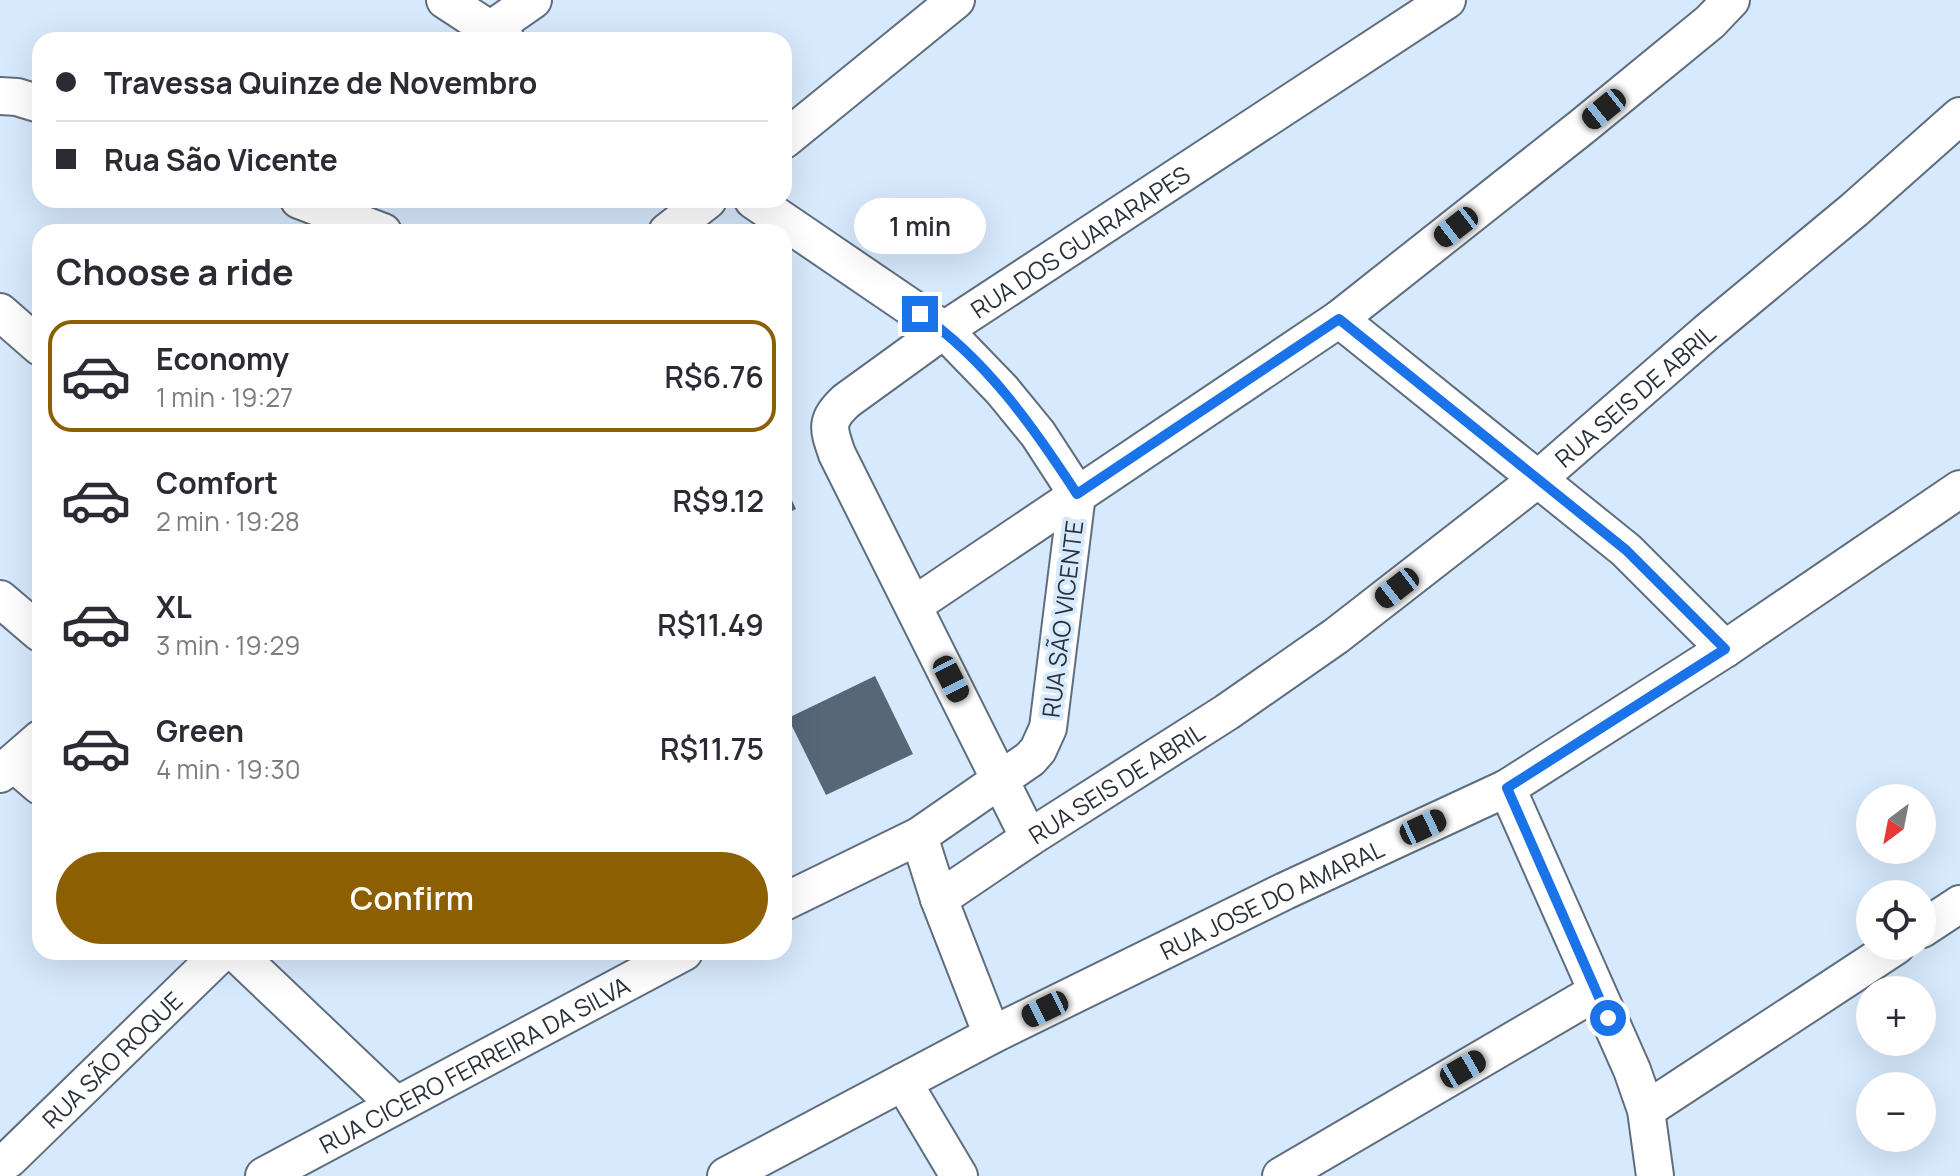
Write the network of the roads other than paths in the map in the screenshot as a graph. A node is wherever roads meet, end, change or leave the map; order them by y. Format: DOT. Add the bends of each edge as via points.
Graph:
graph roads {
  1 [pos="445,0"];
  2 [pos="533,0"];
  3 [pos="956,0"];
  4 [pos="1436,3"];
  5 [pos="1713,7"];
  6 [pos="493,32"];
  7 [pos="501,32"];
  8 [pos="0,96"];
  9 [pos="32,102"];
  10 [pos="1960,116"];
  11 [pos="792,133"];
  12 [pos="320,208"];
  13 [pos="698,208"];
  14 [pos="765,208"];
  15 [pos="362,224"];
  16 [pos="677,224"];
  17 [pos="788,224"];
  18 [pos="792,227"];
  19 [pos="0,312"];
  20 [pos="1339,319"];
  21 [pos="944,330"];
  22 [pos="32,340"];
  23 [pos="1539,478"];
  24 [pos="1960,489"];
  25 [pos="1077,494"];
  26 [pos="0,599"];
  27 [pos="914,605"];
  28 [pos="32,626"];
  29 [pos="1725,649"];
  30 [pos="32,752"];
  31 [pos="18,774"];
  32 [pos="1002,778"];
  33 [pos="1507,788"];
  34 [pos="919,836"];
  35 [pos="1029,838"];
  36 [pos="792,898"];
  37 [pos="939,899"];
  38 [pos="1960,904"];
  39 [pos="1936,920"];
  40 [pos="214,960"];
  41 [pos="243,960"];
  42 [pos="669,960"];
  43 [pos="1875,960"];
  44 [pos="1596,992"];
  45 [pos="992,1035"];
  46 [pos="903,1082"];
  47 [pos="396,1105"];
  48 [pos="1646,1110"];
  49 [pos="14,1167"];
  50 [pos="264,1176"];
  51 [pos="726,1176"];
  52 [pos="959,1176"];
  53 [pos="1281,1176"];
  54 [pos="1655,1176"];
  1 -- 6 [label="street"];
  2 -- 7 [label="street"];
  3 -- 11 [label="street"];
  4 -- 21 [label="street, RUA DOS GUARARAPES"];
  5 -- 20 [label="street"];
  8 -- 9 [label="street"];
  10 -- 23 [label="street, RUA SEIS DE ABRIL"];
  12 -- 15 [label="street"];
  13 -- 16 [label="street"];
  14 -- 17 [label="street, RUA SÃO VICENTE"];
  18 -- 21 [label="street, RUA SÃO VICENTE"];
  19 -- 22 [label="street"];
  20 -- 23 [label="street"];
  20 -- 25 [label="street"];
  21 -- 25 [label="street, RUA SÃO VICENTE" via="1029,423"];
  21 -- 27 [label="street, RUA DOS GUARARAPES" via="846,401 829,424 837,454"];
  23 -- 29 [label="street" via="1648,570"];
  23 -- 35 [label="street, RUA SEIS DE ABRIL" via="1264,687"];
  24 -- 29 [label="street, RUA JOSE DO AMARAL"];
  25 -- 27 [label="street"];
  25 -- 32 [label="street, RUA SÃO VICENTE" via="1048,728 1030,759"];
  26 -- 28 [label="street"];
  27 -- 32 [label="street, RUA DOS GUARARAPES"];
  29 -- 33 [label="street, RUA JOSE DO AMARAL"];
  30 -- 31 [label="street"];
  32 -- 34 [label="street, RUA SÃO VICENTE"];
  32 -- 35 [label="street, RUA DOS GUARARAPES"];
  33 -- 44 [label="street"];
  33 -- 45 [label="street, RUA JOSE DO AMARAL"];
  34 -- 36 [label="street"];
  34 -- 37 [label="street"];
  35 -- 37 [label="street, RUA SEIS DE ABRIL"];
  37 -- 45 [label="street"];
  38 -- 39 [label="street"];
  40 -- 49 [label="street, RUA SÃO ROQUE"];
  41 -- 47 [label="street"];
  42 -- 47 [label="street, RUA CICERO FERREIRA DA SILVA"];
  43 -- 48 [label="street"];
  44 -- 48 [label="street"];
  44 -- 53 [label="street"];
  45 -- 46 [label="street, RUA JOSE DO AMARAL"];
  46 -- 51 [label="street, RUA JOSE DO AMARAL"];
  46 -- 52 [label="street"];
  47 -- 50 [label="street, RUA CICERO FERREIRA DA SILVA"];
  48 -- 54 [label="street"];
}
